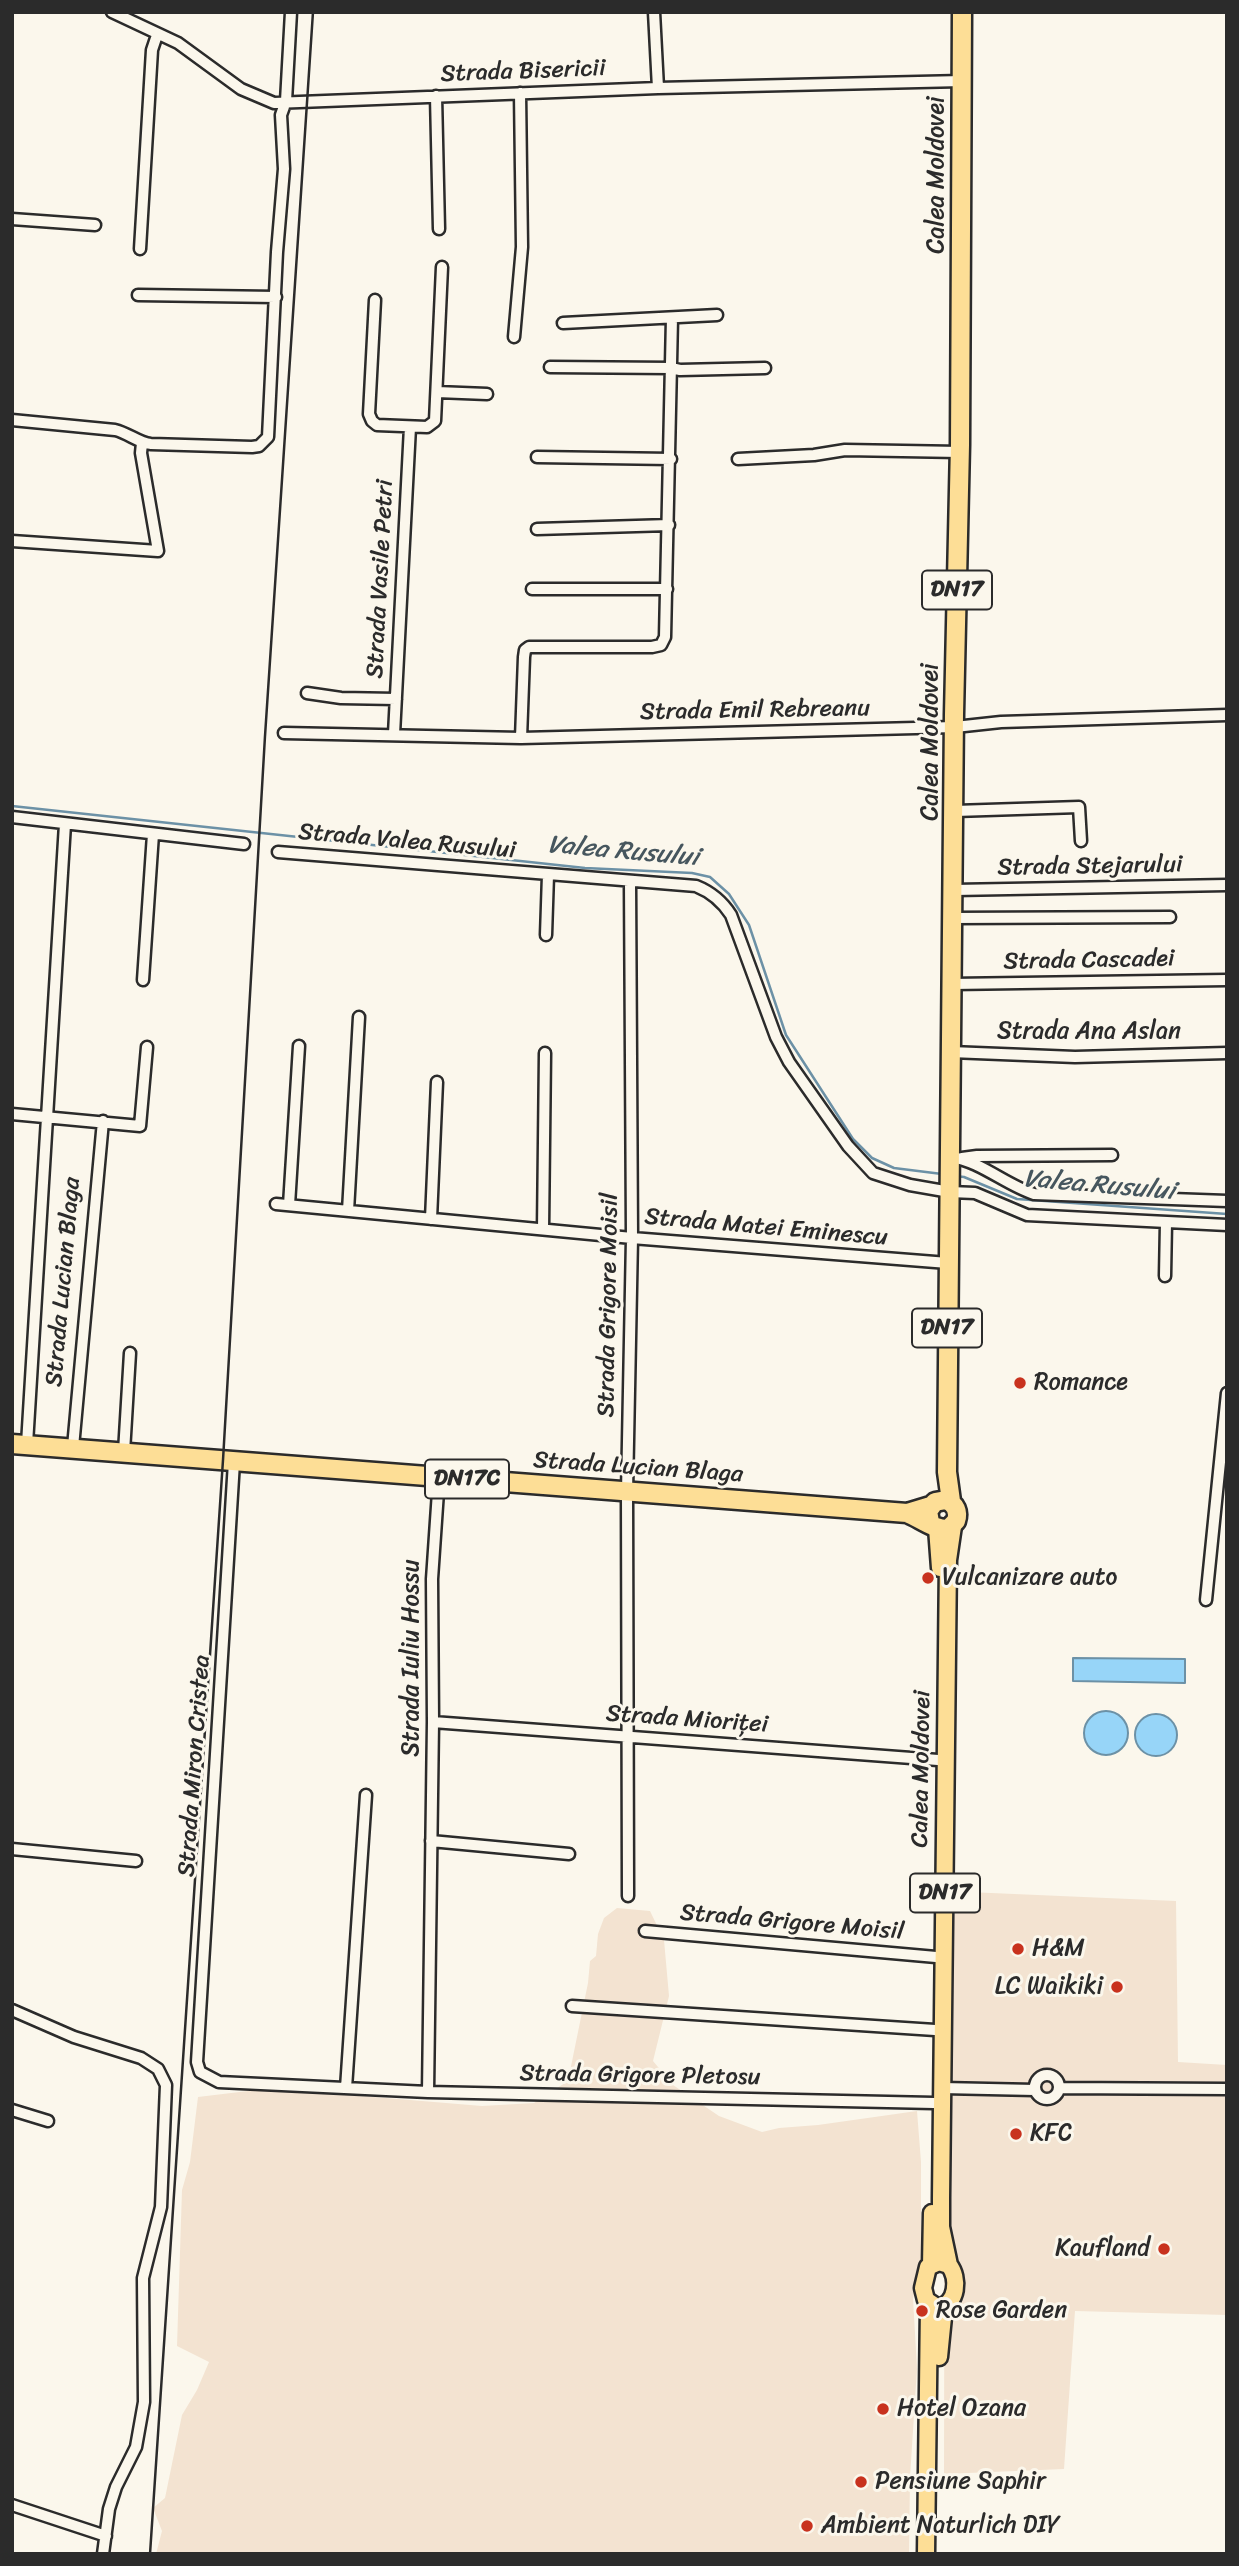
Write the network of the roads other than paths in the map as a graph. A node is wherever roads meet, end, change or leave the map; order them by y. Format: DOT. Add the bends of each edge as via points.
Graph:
graph roads {
  1 [pos="112,12"];
  2 [pos="291,12"];
  3 [pos="654,12"];
  4 [pos="962,12"];
  5 [pos="157,35"];
  6 [pos="962,81"];
  7 [pos="658,88"];
  8 [pos="520,93"];
  9 [pos="436,96"];
  10 [pos="286,102"];
  11 [pos="12,219"];
  12 [pos="95,225"];
  13 [pos="439,229"];
  14 [pos="140,250"];
  15 [pos="442,267"];
  16 [pos="138,295"];
  17 [pos="276,297"];
  18 [pos="376,300"];
  19 [pos="717,315"];
  20 [pos="672,318"];
  21 [pos="563,323"];
  22 [pos="514,337"];
  23 [pos="550,367"];
  24 [pos="671,368"];
  25 [pos="765,368"];
  26 [pos="436,392"];
  27 [pos="487,394"];
  28 [pos="12,420"];
  29 [pos="410,427"];
  30 [pos="142,443"];
  31 [pos="960,452"];
  32 [pos="537,457"];
  33 [pos="671,459"];
  34 [pos="738,459"];
  35 [pos="669,525"];
  36 [pos="537,528"];
  37 [pos="12,541"];
  38 [pos="531,589"];
  39 [pos="667,589"];
  40 [pos="307,692"];
  41 [pos="396,699"];
  42 [pos="1227,715"];
  43 [pos="955,727"];
  44 [pos="284,733"];
  45 [pos="394,734"];
  46 [pos="521,738"];
  47 [pos="955,811"];
  48 [pos="12,817"];
  49 [pos="65,824"];
  50 [pos="153,834"];
  51 [pos="1082,841"];
  52 [pos="244,844"];
  53 [pos="278,852"];
  54 [pos="548,875"];
  55 [pos="630,882"];
  56 [pos="1227,885"];
  57 [pos="954,890"];
  58 [pos="1170,916"];
  59 [pos="953,918"];
  60 [pos="546,935"];
  61 [pos="143,980"];
  62 [pos="1227,980"];
  63 [pos="952,984"];
  64 [pos="359,1017"];
  65 [pos="299,1046"];
  66 [pos="147,1047"];
  67 [pos="951,1052"];
  68 [pos="545,1053"];
  69 [pos="1227,1053"];
  70 [pos="437,1082"];
  71 [pos="12,1114"];
  72 [pos="48,1118"];
  73 [pos="103,1121"];
  74 [pos="1111,1155"];
  75 [pos="953,1172"];
  76 [pos="1227,1201"];
  77 [pos="276,1204"];
  78 [pos="289,1205"];
  79 [pos="348,1211"];
  80 [pos="431,1219"];
  81 [pos="1166,1223"];
  82 [pos="1227,1225"];
  83 [pos="543,1229"];
  84 [pos="632,1238"];
  85 [pos="947,1263"];
  86 [pos="1165,1276"];
  87 [pos="130,1353"];
  88 [pos="1227,1393"];
  89 [pos="20,1444"];
  90 [pos="73,1447"];
  91 [pos="124,1452"];
  92 [pos="234,1462"];
  93 [pos="439,1477"];
  94 [pos="627,1492"];
  95 [pos="939,1514"];
  96 [pos="1206,1600"];
  97 [pos="433,1722"];
  98 [pos="628,1737"];
  99 [pos="938,1760"];
  100 [pos="366,1795"];
  101 [pos="432,1840"];
  102 [pos="12,1849"];
  103 [pos="569,1854"];
  104 [pos="136,1861"];
  105 [pos="628,1896"];
  106 [pos="645,1931"];
  107 [pos="936,1957"];
  108 [pos="572,2006"];
  109 [pos="12,2010"];
  110 [pos="935,2030"];
  111 [pos="200,2072"];
  112 [pos="346,2088"];
  113 [pos="943,2088"];
  114 [pos="1059,2088"];
  115 [pos="1227,2089"];
  116 [pos="1035,2090"];
  117 [pos="428,2092"];
  118 [pos="934,2103"];
  119 [pos="12,2110"];
  120 [pos="48,2121"];
  121 [pos="931,2264"];
  122 [pos="948,2264"];
  123 [pos="936,2306"];
  124 [pos="12,2505"];
  125 [pos="106,2536"];
  126 [pos="103,2554"];
  127 [pos="926,2554"];
  128 [pos="936,2554"];
  1 -- 5 [label="street, Strada Bisericii"];
  2 -- 10 [label="street"];
  3 -- 7 [label="street"];
  4 -- 6 [label="highway, Calea Moldovei / DN17"];
  5 -- 10 [label="street, Strada Bisericii" via="178,43 251,95"];
  5 -- 14 [label="street" via="152,50"];
  6 -- 7 [label="street, Strada Bisericii"];
  6 -- 31 [label="highway, Calea Moldovei / DN17"];
  7 -- 8 [label="street, Strada Bisericii"];
  8 -- 9 [label="street, Strada Bisericii"];
  8 -- 22 [label="street" via="522,247"];
  9 -- 10 [label="street, Strada Bisericii"];
  9 -- 13 [label="street"];
  10 -- 17 [label="street" via="281,115 284,169"];
  11 -- 12 [label="street"];
  15 -- 26 [label="street"];
  16 -- 17 [label="street"];
  17 -- 30 [label="street" via="270,430 264,442 252,447"];
  18 -- 29 [label="street" via="369,414 377,425"];
  19 -- 20 [label="street"];
  20 -- 21 [label="street"];
  20 -- 24 [label="street"];
  23 -- 24 [label="street"];
  24 -- 25 [label="street"];
  24 -- 33 [label="street"];
  26 -- 27 [label="street"];
  26 -- 29 [label="street" via="435,421 427,427"];
  28 -- 30 [label="street" via="115,430"];
  29 -- 41 [label="street, Strada Vasile Petri"];
  30 -- 37 [label="street" via="158,551"];
  31 -- 34 [label="street" via="845,450"];
  31 -- 43 [label="highway, Calea Moldovei / DN17"];
  32 -- 33 [label="street"];
  33 -- 35 [label="street"];
  35 -- 36 [label="street"];
  35 -- 39 [label="street"];
  38 -- 39 [label="street"];
  39 -- 46 [label="street" via="661,645 533,646 525,650"];
  40 -- 41 [label="street"];
  41 -- 45 [label="street, Strada Vasile Petri"];
  42 -- 43 [label="street, Strada Emil Rebreanu"];
  43 -- 46 [label="street, Strada Emil Rebreanu"];
  43 -- 47 [label="highway, Calea Moldovei / DN17"];
  44 -- 45 [label="street, Strada Emil Rebreanu"];
  45 -- 46 [label="street, Strada Emil Rebreanu"];
  47 -- 51 [label="street" via="1079,807"];
  47 -- 57 [label="highway, Calea Moldovei / DN17"];
  48 -- 49 [label="street"];
  49 -- 50 [label="street"];
  49 -- 72 [label="street, Strada Lucian Blaga"];
  50 -- 52 [label="street"];
  50 -- 61 [label="street"];
  53 -- 54 [label="street, Strada Valea Rusului"];
  54 -- 55 [label="street, Strada Valea Rusului"];
  54 -- 60 [label="street"];
  55 -- 75 [label="street, Strada Valea Rusului" via="696,886 725,905 776,1037 810,1095 873,1173 910,1185"];
  55 -- 84 [label="street, Strada Grigore Moisil"];
  56 -- 57 [label="street, Strada Stejarului"];
  57 -- 59 [label="highway, Calea Moldovei / DN17"];
  58 -- 59 [label="street, Strada Cascadei"];
  59 -- 63 [label="highway, Calea Moldovei / DN17"];
  62 -- 63 [label="street, Strada Cascadei"];
  63 -- 67 [label="highway, Calea Moldovei / DN17"];
  64 -- 79 [label="street"];
  65 -- 78 [label="street"];
  66 -- 73 [label="street" via="140,1126"];
  67 -- 69 [label="street, Strada Ana Aslan" via="1075,1056"];
  67 -- 75 [label="highway, Calea Moldovei / DN17"];
  68 -- 83 [label="street"];
  70 -- 80 [label="street"];
  71 -- 72 [label="street"];
  72 -- 73 [label="street"];
  72 -- 89 [label="street, Strada Lucian Blaga"];
  73 -- 90 [label="street, Strada Lucian Blaga"];
  74 -- 75 [label="street" via="977,1156"];
  75 -- 76 [label="street" via="1034,1194"];
  75 -- 81 [label="street" via="975,1193 1027,1215"];
  75 -- 85 [label="highway, Calea Moldovei / DN17"];
  77 -- 78 [label="street, Strada Matei Eminescu"];
  78 -- 79 [label="street, Strada Matei Eminescu"];
  79 -- 80 [label="street, Strada Matei Eminescu"];
  80 -- 83 [label="street, Strada Matei Eminescu"];
  81 -- 82 [label="street"];
  81 -- 86 [label="street"];
  83 -- 84 [label="street, Strada Matei Eminescu"];
  84 -- 85 [label="street, Strada Matei Eminescu"];
  84 -- 94 [label="street, Strada Grigore Moisil"];
  85 -- 95 [label="highway, Calea Moldovei / DN17" via="947,1472"];
  87 -- 91 [label="street"];
  88 -- 96 [label="street"];
  89 -- 90 [label="highway, Strada Lucian Blaga / DN17C"];
  90 -- 91 [label="highway, Strada Lucian Blaga / DN17C"];
  91 -- 92 [label="highway, Strada Lucian Blaga / DN17C"];
  92 -- 93 [label="highway, Strada Lucian Blaga / DN17C"];
  92 -- 111 [label="street, Strada Miron Cristea" via="197,2062"];
  93 -- 94 [label="highway, Strada Lucian Blaga / DN17C"];
  93 -- 97 [label="street, Strada Iuliu Hossu" via="432,1579"];
  94 -- 95 [label="highway, Strada Lucian Blaga / DN17C"];
  94 -- 98 [label="street, Strada Grigore Moisil"];
  95 -- 99 [label="main road, Calea Moldovei / DN17"];
  95 -- 113 [label="main road, Calea Moldovei / DN17" via="948,1560"];
  97 -- 98 [label="street, Strada Mioriței"];
  97 -- 101 [label="street, Strada Iuliu Hossu"];
  98 -- 99 [label="street, Strada Mioriței"];
  98 -- 105 [label="street, Strada Grigore Moisil"];
  99 -- 107 [label="main road, Calea Moldovei / DN17"];
  100 -- 112 [label="street"];
  101 -- 103 [label="street"];
  101 -- 117 [label="street, Strada Iuliu Hossu"];
  102 -- 104 [label="street"];
  106 -- 107 [label="street, Strada Grigore Moisil"];
  107 -- 110 [label="main road, Calea Moldovei / DN17"];
  108 -- 110 [label="street"];
  109 -- 125 [label="street" via="74,2037 141,2057 158,2069 166,2085 161,2207 143,2278 144,2402 136,2446 109,2509"];
  110 -- 118 [label="main road, Calea Moldovei / DN17"];
  111 -- 112 [label="street, Strada Grigore Pletosu" via="219,2082"];
  112 -- 117 [label="street, Strada Grigore Pletosu"];
  113 -- 116 [label="street"];
  113 -- 122 [label="main road, Calea Moldovei / DN17" via="941,2227"];
  114 -- 115 [label="street"];
  114 -- 116 [label="street" via="1048,2099"];
  114 -- 116 [label="street" via="1055,2077 1047,2075 1037,2080"];
  117 -- 118 [label="street, Strada Grigore Pletosu"];
  118 -- 121 [label="main road, Calea Moldovei / DN17"];
  119 -- 120 [label="street"];
  121 -- 122 [label="main road"];
  121 -- 123 [label="main road" via="923,2288"];
  122 -- 123 [label="main road" via="955,2292 952,2299"];
  123 -- 127 [label="main road"];
  123 -- 128 [label="main road"];
  124 -- 125 [label="street"];
  125 -- 126 [label="street"];
}
